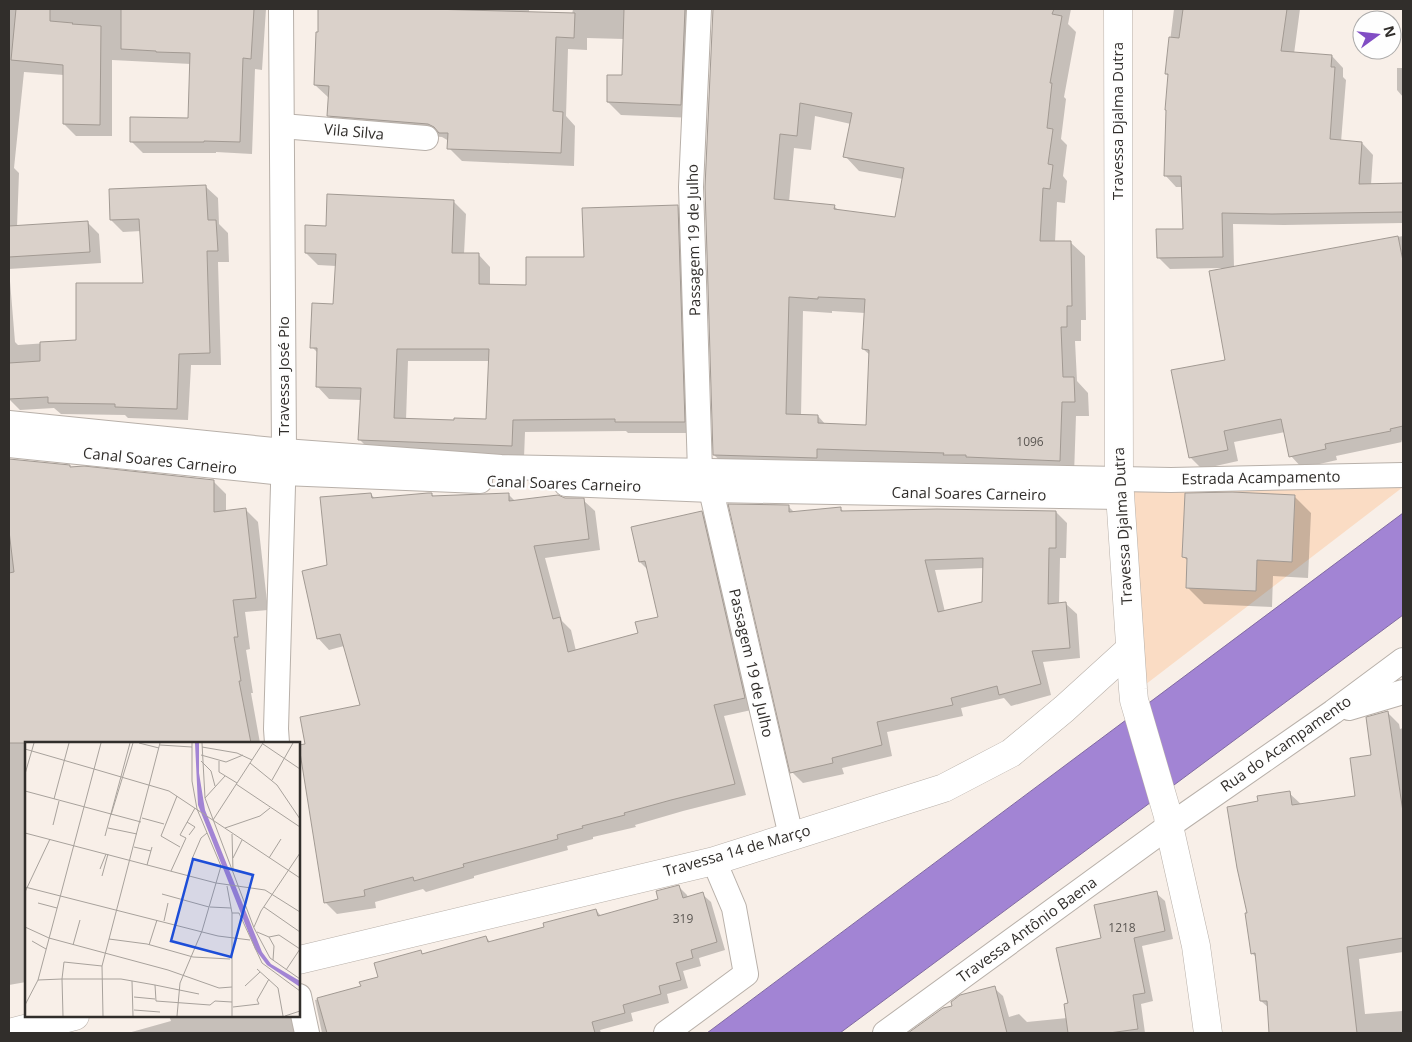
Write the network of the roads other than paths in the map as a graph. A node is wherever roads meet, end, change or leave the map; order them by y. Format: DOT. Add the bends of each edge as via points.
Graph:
graph roads {
  1 [pos="281,9"];
  2 [pos="699,9"];
  3 [pos="1118,9"];
  4 [pos="282,126"];
  5 [pos="426,138"];
  6 [pos="9,423"];
  7 [pos="9,445"];
  8 [pos="284,462"];
  9 [pos="1403,475"];
  10 [pos="706,480"];
  11 [pos="1120,488"];
  12 [pos="1130,649"];
  13 [pos="1403,660"];
  14 [pos="1403,692"];
  15 [pos="1333,712"];
  16 [pos="277,742"];
  17 [pos="1168,821"];
  18 [pos="791,836"];
  19 [pos="714,861"];
  20 [pos="300,960"];
  21 [pos="300,1001"];
  22 [pos="71,1017"];
  23 [pos="9,1032"];
  24 [pos="307,1033"];
  25 [pos="666,1033"];
  26 [pos="885,1033"];
  27 [pos="1208,1033"];
  1 -- 4 [label="street, Travessa José Pio"];
  2 -- 10 [label="street, Passagem 19 de Julho" via="691,187"];
  3 -- 11 [label="street, Travessa Djalma Dutra"];
  4 -- 5 [label="street, Vila Silva"];
  4 -- 8 [label="street, Travessa José Pio"];
  6 -- 8 [label="street, Canal Soares Carneiro"];
  7 -- 8 [label="street, Canal Soares Carneiro"];
  8 -- 10 [label="street, Canal Soares Carneiro" via="501,467"];
  8 -- 16 [label="street, Travessa José Pio"];
  9 -- 11 [label="street, Estrada Acampamento" via="1172,480"];
  10 -- 11 [label="street, Canal Soares Carneiro"];
  10 -- 18 [label="street, Passagem 19 de Julho"];
  11 -- 12 [label="street, Travessa Djalma Dutra"];
  12 -- 17 [label="street, Travessa Djalma Dutra" via="1134,700"];
  12 -- 18 [label="street, Travessa 14 de Março" via="1010,753 944,788"];
  13 -- 15 [label="street, Rua do Acampamento"];
  14 -- 15 [label="street"];
  15 -- 17 [label="street, Rua do Acampamento"];
  17 -- 26 [label="street, Travessa Antônio Baena"];
  17 -- 27 [label="street, Travessa Djalma Dutra" via="1196,946"];
  18 -- 19 [label="street, Travessa 14 de Março"];
  19 -- 20 [label="street, Travessa 14 de Março"];
  19 -- 25 [label="street" via="734,908 746,974"];
  21 -- 24 [label="street"];
  22 -- 23 [label="street"];
}
